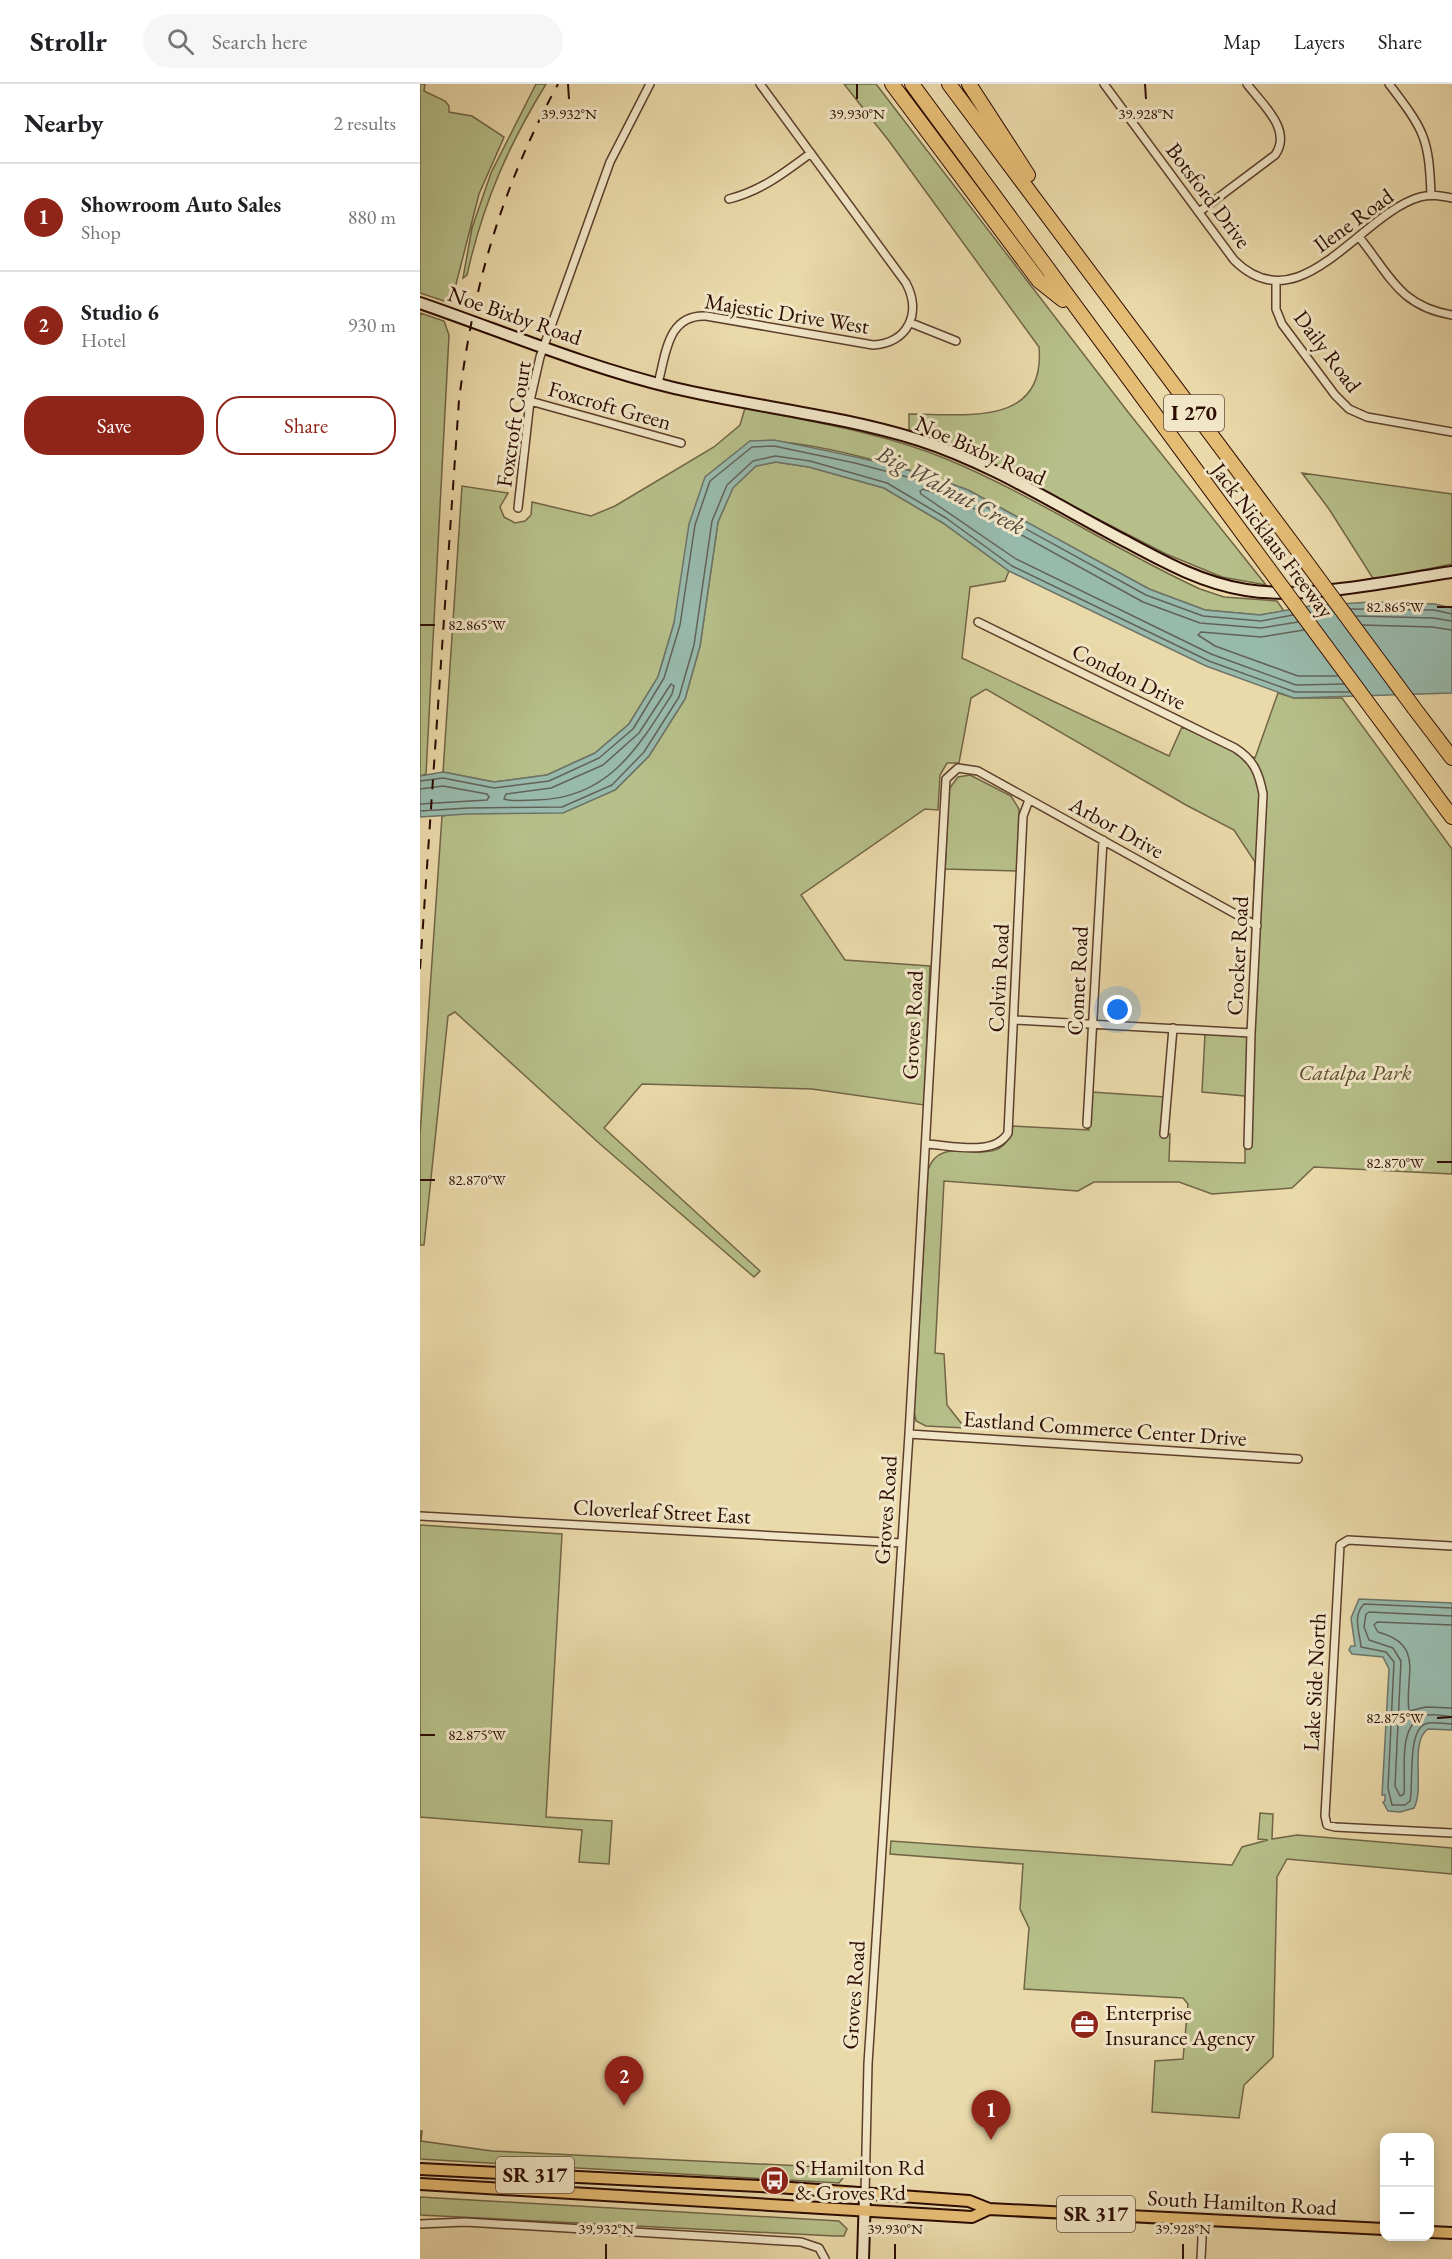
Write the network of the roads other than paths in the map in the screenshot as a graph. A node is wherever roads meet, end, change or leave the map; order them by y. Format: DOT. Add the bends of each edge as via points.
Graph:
graph roads {
  1 [pos="650,84"];
  2 [pos="760,84"];
  3 [pos="892,84"];
  4 [pos="912,84"];
  5 [pos="949,84"];
  6 [pos="969,84"];
  7 [pos="1104,84"];
  8 [pos="1248,84"];
  9 [pos="1389,84"];
  10 [pos="811,153"];
  11 [pos="1431,195"];
  12 [pos="1452,198"];
  13 [pos="729,199"];
  14 [pos="1199,212"];
  15 [pos="1359,237"];
  16 [pos="1086,265"];
  17 [pos="1276,281"];
  18 [pos="420,303"];
  19 [pos="1078,312"];
  20 [pos="1452,315"];
  21 [pos="911,323"];
  22 [pos="956,341"];
  23 [pos="544,346"];
  24 [pos="658,383"];
  25 [pos="530,401"];
  26 [pos="1452,432"];
  27 [pos="681,443"];
  28 [pos="518,508"];
  29 [pos="1452,572"];
  30 [pos="978,622"];
  31 [pos="1452,758"];
  32 [pos="958,768"];
  33 [pos="1258,770"];
  34 [pos="1029,800"];
  35 [pos="1452,817"];
  36 [pos="1103,840"];
  37 [pos="1257,926"];
  38 [pos="1014,1020"];
  39 [pos="1093,1024"];
  40 [pos="1173,1028"];
  41 [pos="1251,1033"];
  42 [pos="1087,1124"];
  43 [pos="1164,1134"];
  44 [pos="926,1144"];
  45 [pos="1248,1145"];
  46 [pos="909,1434"];
  47 [pos="1298,1459"];
  48 [pos="420,1516"];
  49 [pos="902,1543"];
  50 [pos="1452,1546"];
  51 [pos="1452,1833"];
  52 [pos="420,2169"];
  53 [pos="420,2184"];
  54 [pos="865,2194"];
  55 [pos="989,2209"];
  56 [pos="864,2210"];
  57 [pos="1203,2219"];
  58 [pos="420,2224"];
  59 [pos="1380,2229"];
  60 [pos="1434,2232"];
  61 [pos="1452,2233"];
  62 [pos="825,2259"];
  63 [pos="863,2259"];
  64 [pos="1201,2259"];
  1 -- 23 [label="street, Foxcroft Court" via="610,162"];
  2 -- 10 [label="street"];
  3 -- 19 [label="highway" via="1039,281"];
  4 -- 19 [label="highway, Jack Nicklaus Freeway / I 270"];
  5 -- 16 [label="highway, Jack Nicklaus Freeway / I 270"];
  6 -- 16 [label="highway"];
  7 -- 14 [label="street, Botsford Drive"];
  8 -- 14 [label="street" via="1278,126 1281,145 1275,156"];
  9 -- 11 [label="street" via="1414,117 1426,141"];
  10 -- 13 [label="street" via="770,183"];
  10 -- 21 [label="street" via="906,283 913,302"];
  11 -- 12 [label="street, Ilene Road"];
  11 -- 15 [label="street, Ilene Road" via="1408,202"];
  14 -- 17 [label="street, Botsford Drive" via="1243,268"];
  15 -- 17 [label="street, Ilene Road" via="1311,272"];
  15 -- 20 [label="street" via="1406,297 1426,310"];
  16 -- 31 [label="highway, Jack Nicklaus Freeway / I 270, bridge"];
  17 -- 26 [label="street, Daily Road" via="1276,309 1282,324 1341,403 1367,417"];
  18 -- 23 [label="street, Noe Bixby Road"];
  19 -- 35 [label="highway, Jack Nicklaus Freeway / I 270, bridge"];
  21 -- 22 [label="street"];
  21 -- 24 [label="street, Majestic Drive West" via="891,342 873,345 706,316 691,317 673,330"];
  23 -- 24 [label="street, Noe Bixby Road"];
  23 -- 25 [label="street, Foxcroft Court"];
  24 -- 29 [label="street, Noe Bixby Road" via="852,422 923,442 978,465 1175,567 1231,587 1262,592 1306,591"];
  25 -- 27 [label="street, Foxcroft Green"];
  25 -- 28 [label="street, Foxcroft Court"];
  30 -- 33 [label="street, Condon Drive" via="1236,748"];
  32 -- 34 [label="street, Arbor Drive" via="978,771"];
  32 -- 44 [label="street, Groves Road" via="944,784"];
  33 -- 37 [label="street, Crocker Road" via="1263,794"];
  34 -- 36 [label="street, Arbor Drive"];
  34 -- 38 [label="street, Colvin Road" via="1023,816"];
  36 -- 37 [label="street, Arbor Drive"];
  36 -- 39 [label="street, Comet Road"];
  37 -- 41 [label="street, Crocker Road"];
  38 -- 39 [label="street"];
  38 -- 44 [label="street, Colvin Road" via="1008,1133 1004,1141 988,1147"];
  39 -- 40 [label="street"];
  39 -- 42 [label="street, Comet Road"];
  40 -- 41 [label="street"];
  40 -- 43 [label="street"];
  41 -- 45 [label="street, Crocker Road"];
  44 -- 46 [label="street, Groves Road"];
  46 -- 47 [label="street, Eastland Commerce Center Drive"];
  46 -- 49 [label="street, Groves Road"];
  48 -- 49 [label="street, Cloverleaf Street East"];
  49 -- 54 [label="street, Groves Road" via="867,2085"];
  50 -- 51 [label="street, Lake Side North" via="1342,1542 1325,1816 1327,1825"];
  52 -- 54 [label="main road, South Hamilton Road / SR 317"];
  53 -- 56 [label="main road, South Hamilton Road / SR 317"];
  54 -- 55 [label="main road, South Hamilton Road / SR 317" via="969,2201"];
  54 -- 56 [label="street, Groves Road"];
  55 -- 56 [label="main road, South Hamilton Road / SR 317" via="972,2217"];
  55 -- 57 [label="main road, South Hamilton Road / SR 317"];
  56 -- 63 [label="street, Groves Road"];
  57 -- 59 [label="main road, South Hamilton Road / SR 317"];
  57 -- 64 [label="street"];
  58 -- 62 [label="street" via="475,2223 801,2242 819,2248"];
  60 -- 61 [label="main road"];
}
